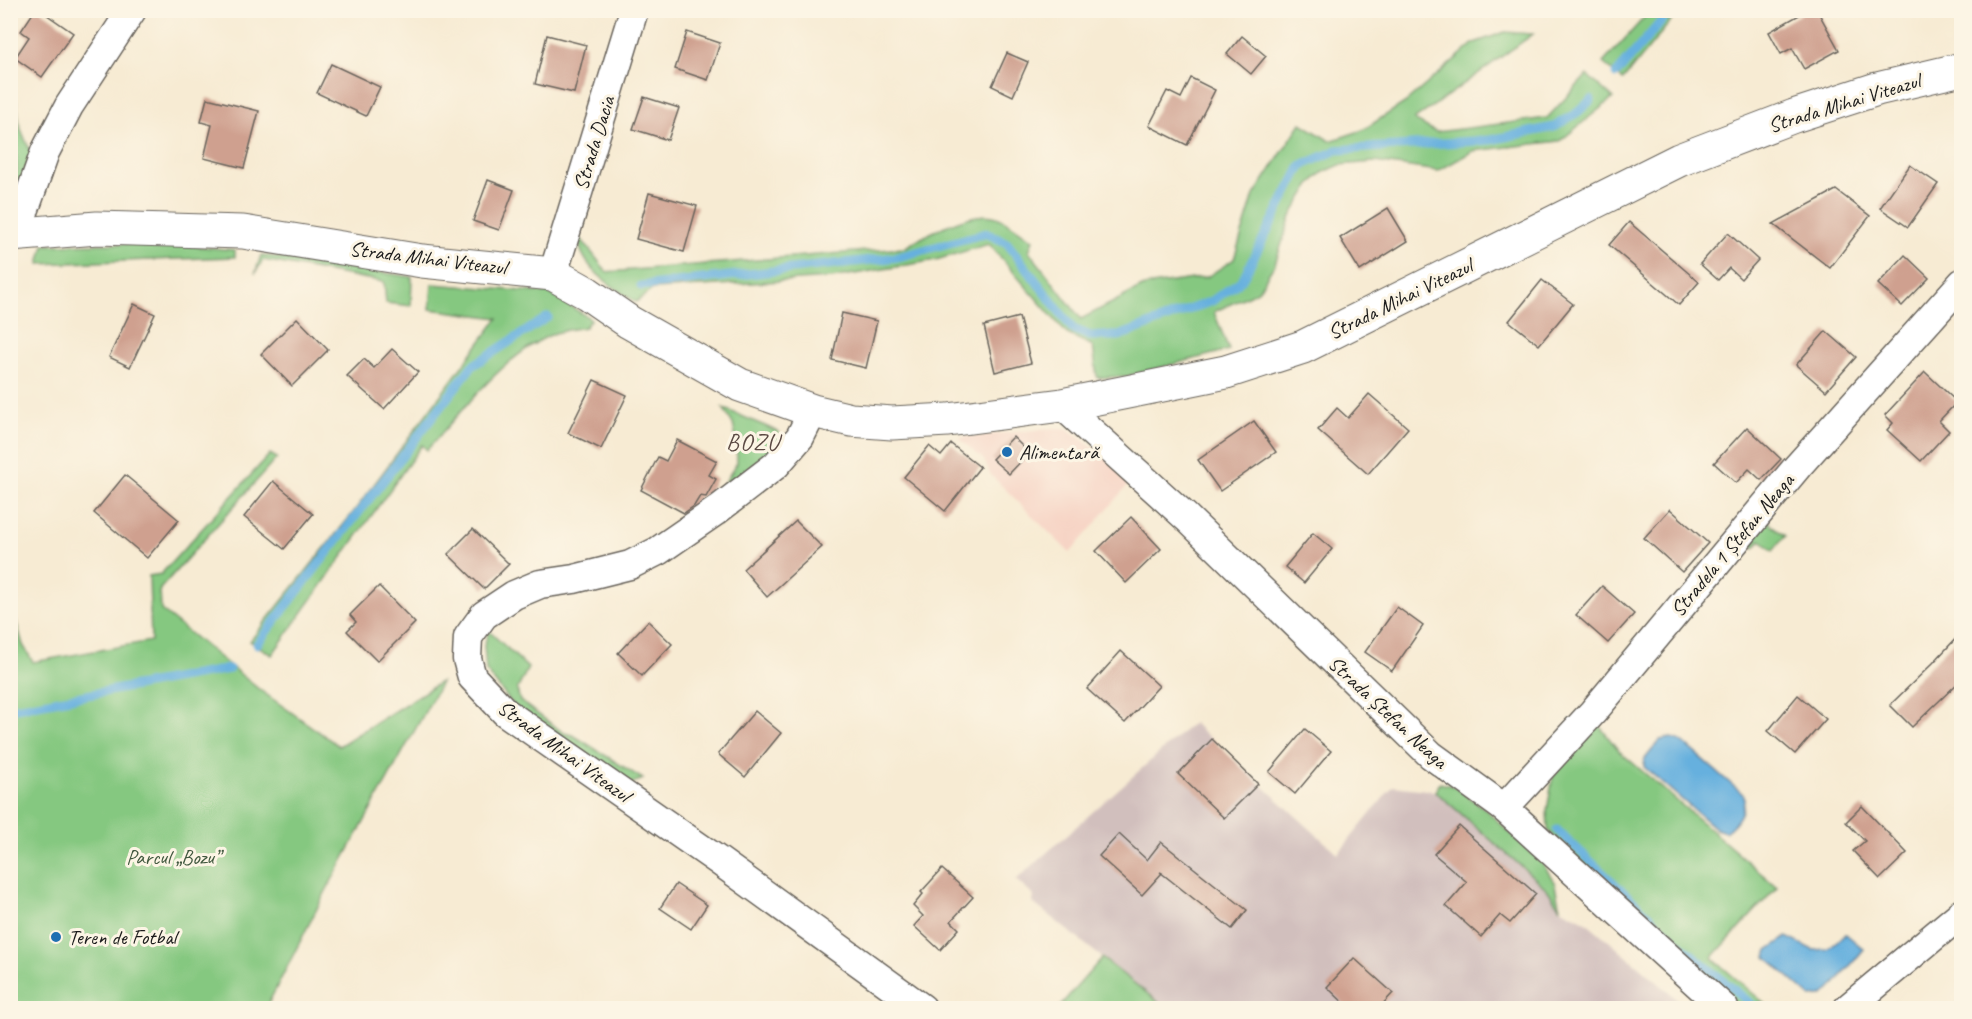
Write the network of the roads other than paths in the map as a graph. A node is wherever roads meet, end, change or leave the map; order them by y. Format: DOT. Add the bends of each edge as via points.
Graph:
graph roads {
  1 [pos="132,10"];
  2 [pos="634,10"];
  3 [pos="1962,69"];
  4 [pos="13,234"];
  5 [pos="553,274"];
  6 [pos="1962,283"];
  7 [pos="1062,405"];
  8 [pos="813,411"];
  9 [pos="1504,808"];
  10 [pos="1962,913"];
  11 [pos="922,1008"];
  12 [pos="1724,1008"];
  13 [pos="1848,1008"];
  1 -- 4 [label="street" via="69,106 45,152"];
  2 -- 5 [label="street, Strada Dacia"];
  3 -- 7 [label="street, Strada Mihai Viteazul" via="1877,89 1679,160 1303,347 1226,372"];
  4 -- 5 [label="street, Strada Mihai Viteazul" via="98,228 243,232 422,261"];
  5 -- 8 [label="street, Strada Mihai Viteazul" via="740,385"];
  6 -- 9 [label="street, Stradela 1 Ștefan Neaga" via="1798,466 1593,712"];
  7 -- 8 [label="street, Strada Mihai Viteazul" via="892,423 851,420"];
  7 -- 9 [label="street, Strada Ștefan Neaga" via="1187,518 1431,755"];
  8 -- 11 [label="street, Strada Mihai Viteazul" via="800,437 776,465 658,551 630,565 540,584 484,615 468,637 467,659 472,677 505,712"];
  9 -- 12 [label="street, Strada Ștefan Neaga"];
  10 -- 13 [label="street"];
}
